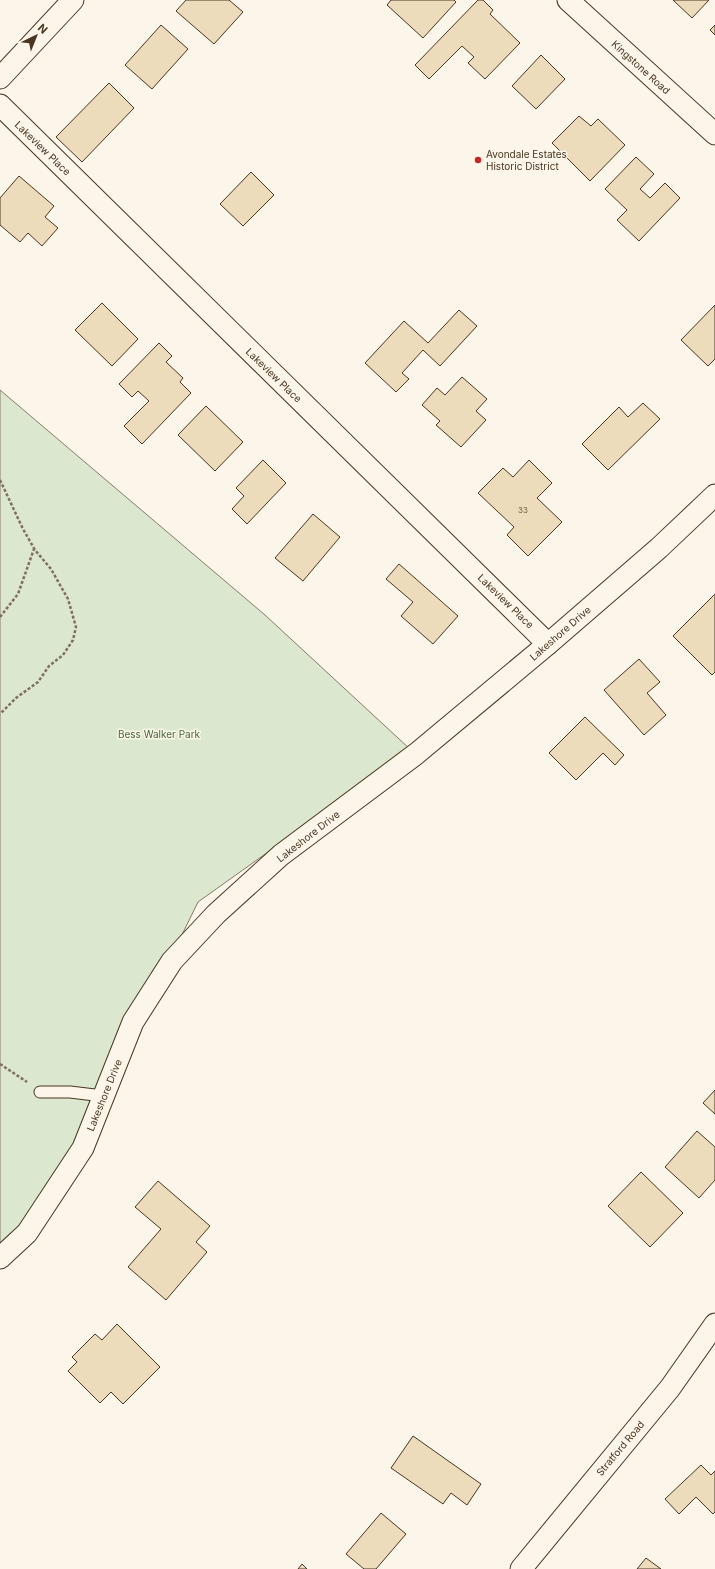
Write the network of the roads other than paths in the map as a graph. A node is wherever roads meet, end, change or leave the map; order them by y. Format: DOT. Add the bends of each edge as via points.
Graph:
graph roads {
  1 [pos="73,0"];
  2 [pos="568,0"];
  3 [pos="0,78"];
  4 [pos="0,105"];
  5 [pos="715,134"];
  6 [pos="715,495"];
  7 [pos="548,644"];
  8 [pos="40,1092"];
  9 [pos="104,1096"];
  10 [pos="0,1258"];
  11 [pos="715,1324"];
  12 [pos="521,1569"];
  1 -- 3 [label="street"];
  2 -- 5 [label="street, Kingstone Road"];
  4 -- 7 [label="street, Lakeview Place"];
  6 -- 7 [label="street, Lakeshore Drive" via="659,548"];
  7 -- 9 [label="street, Lakeshore Drive" via="416,754 282,856 216,914 172,961 133,1022"];
  8 -- 9 [label="lane"];
  9 -- 10 [label="street, Lakeshore Drive" via="83,1148 27,1232"];
  11 -- 12 [label="street, Stratford Road" via="670,1388"];
}
